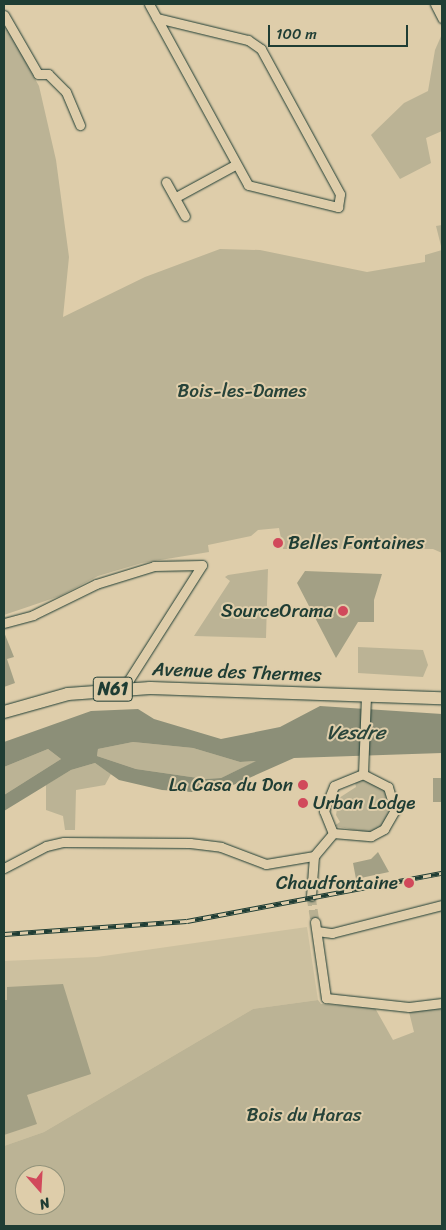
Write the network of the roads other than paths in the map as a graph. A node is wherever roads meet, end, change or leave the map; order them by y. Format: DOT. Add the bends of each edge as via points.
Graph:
graph roads {
  1 [pos="149,4"];
  2 [pos="435,4"];
  3 [pos="4,15"];
  4 [pos="157,18"];
  5 [pos="442,18"];
  6 [pos="80,125"];
  7 [pos="235,165"];
  8 [pos="166,182"];
  9 [pos="176,197"];
  10 [pos="185,216"];
  11 [pos="4,623"];
  12 [pos="123,689"];
  13 [pos="366,695"];
  14 [pos="442,698"];
  15 [pos="4,712"];
  16 [pos="364,774"];
  17 [pos="333,833"];
  18 [pos="314,856"];
  19 [pos="4,868"];
  20 [pos="311,896"];
  21 [pos="442,905"];
  22 [pos="442,1003"];
  1 -- 4 [label="street"];
  2 -- 5 [label="street"];
  3 -- 6 [label="street" via="38,74 48,74 66,92"];
  4 -- 7 [label="street"];
  4 -- 7 [label="street" via="257,44 340,194 340,205 327,207 260,191 248,185"];
  7 -- 9 [label="street"];
  8 -- 9 [label="street"];
  9 -- 10 [label="street"];
  11 -- 12 [label="street" via="33,615 96,584 154,566 202,565"];
  12 -- 13 [label="main road, Avenue des Thermes / N61"];
  12 -- 15 [label="main road, Avenue des Thermes / N61" via="68,694"];
  13 -- 14 [label="main road, Avenue des Thermes / N61"];
  13 -- 16 [label="street"];
  16 -- 17 [label="street" via="341,780 328,794 324,811"];
  16 -- 17 [label="street" via="388,788 394,798 393,818 384,830 371,836"];
  17 -- 18 [label="street"];
  18 -- 19 [label="street" via="266,864 221,847 190,843 64,842 46,846"];
  18 -- 20 [label="street"];
  21 -- 22 [label="street" via="332,933 316,927 326,998 408,1007"];
}
